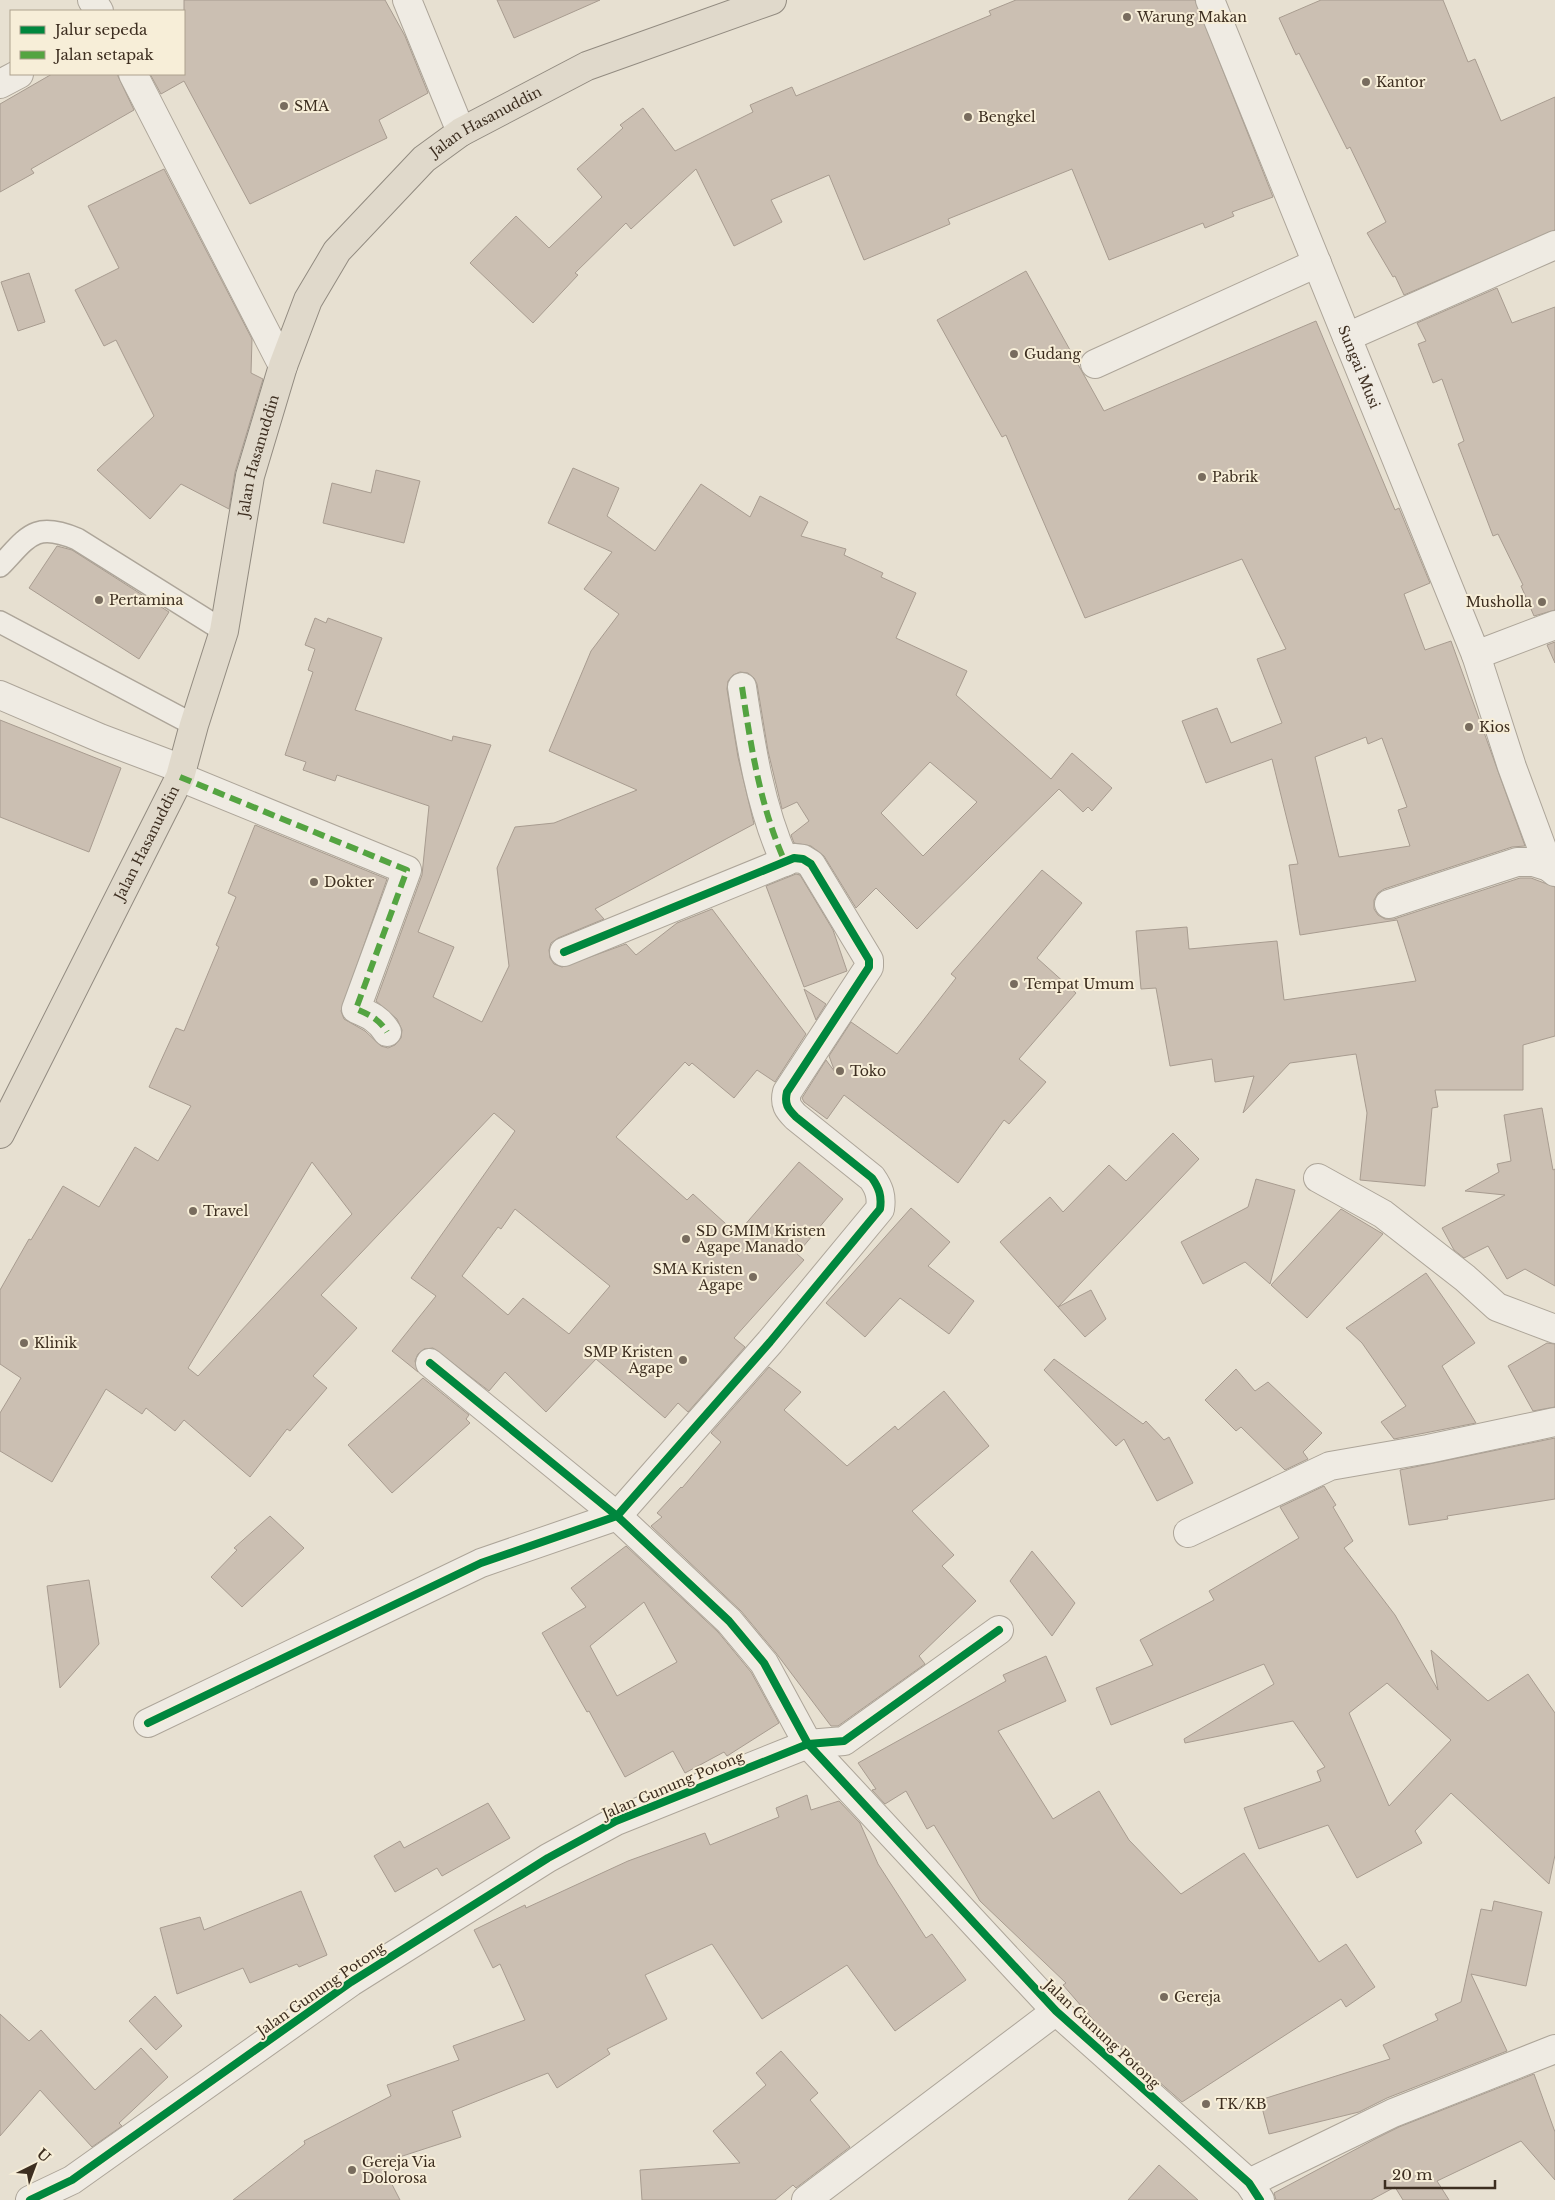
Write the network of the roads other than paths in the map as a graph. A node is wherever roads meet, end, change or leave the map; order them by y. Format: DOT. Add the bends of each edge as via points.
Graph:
graph roads {
  1 [pos="407,0"];
  2 [pos="772,0"];
  3 [pos="1210,0"];
  4 [pos="17,75"];
  5 [pos="134,75"];
  6 [pos="0,84"];
  7 [pos="462,132"];
  8 [pos="1555,245"];
  9 [pos="1317,263"];
  10 [pos="1347,337"];
  11 [pos="1095,364"];
  12 [pos="283,366"];
  13 [pos="0,566"];
  14 [pos="0,622"];
  15 [pos="1555,625"];
  16 [pos="224,631"];
  17 [pos="1476,655"];
  18 [pos="742,687"];
  19 [pos="0,695"];
  20 [pos="194,724"];
  21 [pos="181,773"];
  22 [pos="784,862"];
  23 [pos="1552,869"];
  24 [pos="1388,904"];
  25 [pos="564,952"];
  26 [pos="387,1032"];
  27 [pos="0,1134"];
  28 [pos="1318,1178"];
  29 [pos="1555,1329"];
  30 [pos="430,1363"];
  31 [pos="1555,1422"];
  32 [pos="617,1516"];
  33 [pos="1188,1533"];
  34 [pos="999,1630"];
  35 [pos="148,1723"];
  36 [pos="808,1744"];
  37 [pos="1056,2011"];
  38 [pos="1555,2050"];
  39 [pos="1254,2192"];
  40 [pos="30,2200"];
  41 [pos="806,2200"];
  1 -- 7 [label="street"];
  2 -- 7 [label="highway, Jalan Hasanuddin" via="587,66"];
  3 -- 9 [label="street, Sungai Musi"];
  4 -- 6 [label="street"];
  5 -- 12 [label="street"];
  7 -- 12 [label="highway, Jalan Hasanuddin" via="424,159 337,251 308,300"];
  8 -- 10 [label="street"];
  9 -- 10 [label="street, Sungai Musi"];
  9 -- 11 [label="street"];
  10 -- 17 [label="street, Sungai Musi"];
  12 -- 16 [label="highway, Jalan Hasanuddin" via="250,476"];
  13 -- 16 [label="lane" via="31,534 45,530 62,532 77,538"];
  14 -- 20 [label="lane"];
  15 -- 17 [label="street"];
  16 -- 20 [label="highway, Jalan Hasanuddin"];
  17 -- 23 [label="street, Sungai Musi" via="1512,767"];
  18 -- 22 [label="street" via="756,777"];
  19 -- 21 [label="street"];
  20 -- 21 [label="highway, Jalan Hasanuddin"];
  21 -- 26 [label="street" via="407,870 356,1009 374,1017"];
  21 -- 27 [label="highway, Jalan Hasanuddin"];
  22 -- 25 [label="street"];
  22 -- 32 [label="street" via="794,858 811,864 869,960 869,967 784,1101 796,1117 872,1178 878,1186 880,1209 770,1342"];
  23 -- 24 [label="street" via="1533,862 1517,862"];
  28 -- 29 [label="street" via="1383,1214 1497,1307"];
  30 -- 32 [label="street"];
  31 -- 33 [label="street" via="1330,1466"];
  32 -- 35 [label="street" via="481,1563"];
  32 -- 36 [label="street" via="729,1621 764,1663"];
  34 -- 36 [label="street" via="844,1741"];
  36 -- 37 [label="street, Jalan Gunung Potong"];
  36 -- 40 [label="street, Jalan Gunung Potong" via="616,1821 548,1858 351,1982 72,2180"];
  37 -- 39 [label="street, Jalan Gunung Potong"];
  37 -- 41 [label="street"];
  38 -- 39 [label="street, Jalan Gunung Potong" via="1393,2113"];
}
